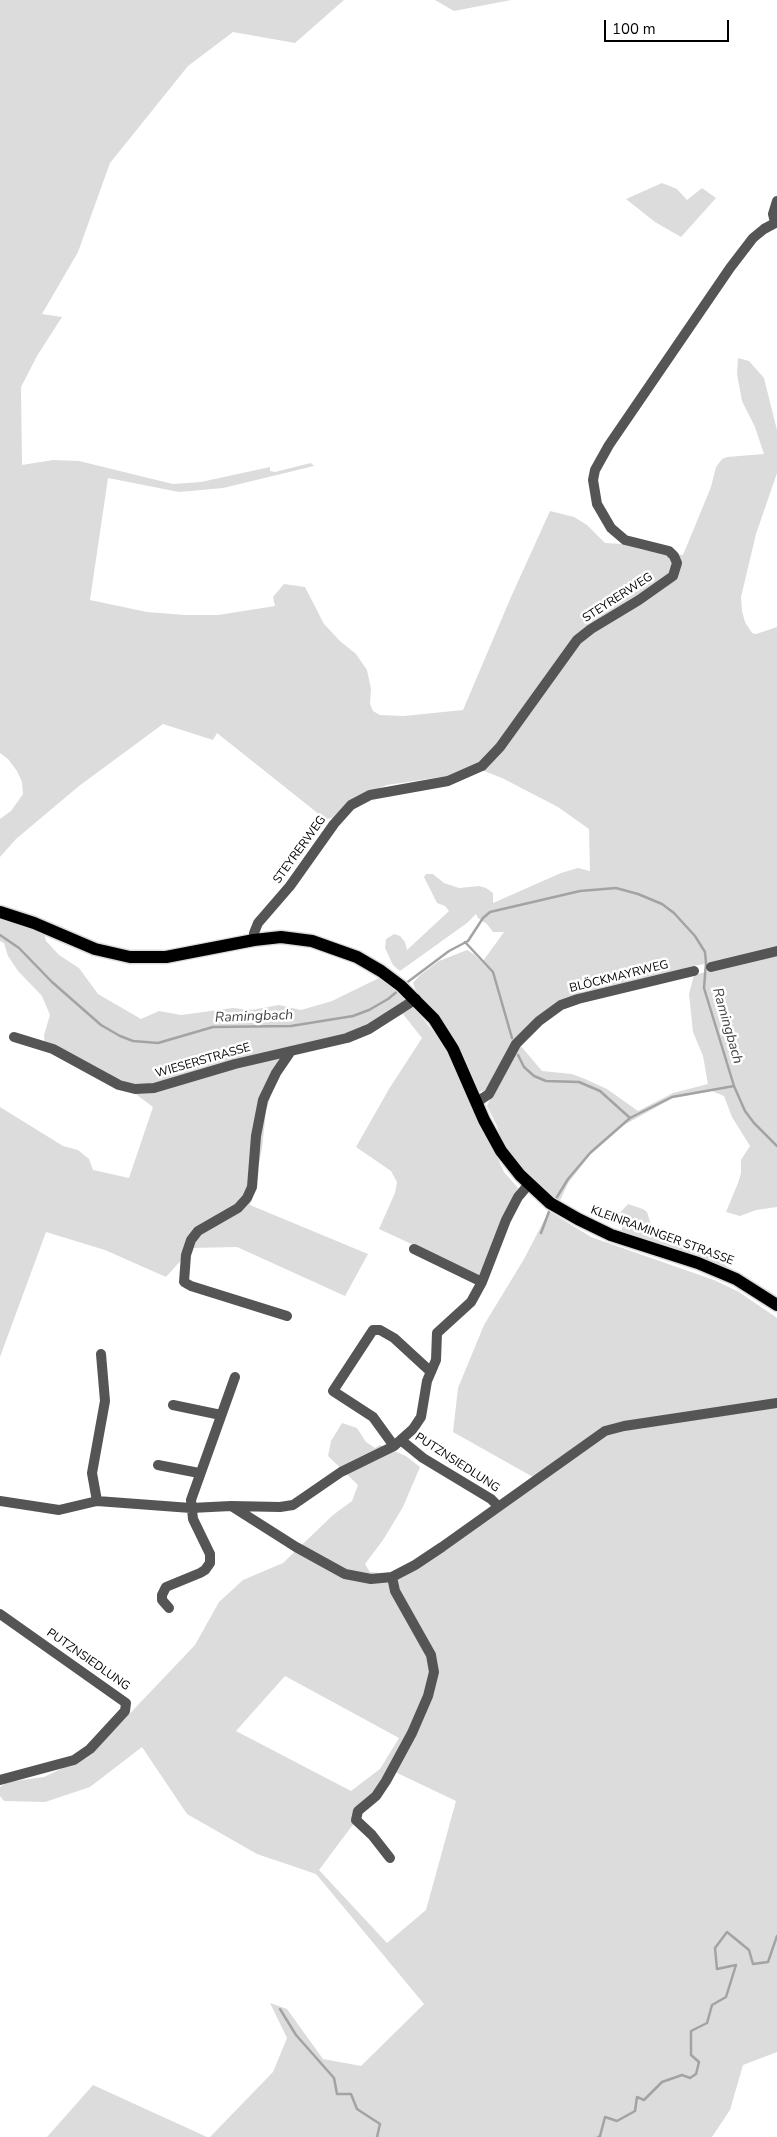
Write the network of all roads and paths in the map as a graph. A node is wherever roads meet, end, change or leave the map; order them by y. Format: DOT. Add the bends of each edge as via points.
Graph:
graph roads {
  1 [pos="777,201"];
  2 [pos="776,222"];
  3 [pos="0,912"];
  4 [pos="254,940"];
  5 [pos="777,951"];
  6 [pos="711,967"];
  7 [pos="694,971"];
  8 [pos="414,997"];
  9 [pos="14,1037"];
  10 [pos="291,1051"];
  11 [pos="477,1102"];
  12 [pos="529,1184"];
  13 [pos="414,1249"];
  14 [pos="482,1282"];
  15 [pos="777,1305"];
  16 [pos="287,1316"];
  17 [pos="101,1354"];
  18 [pos="431,1372"];
  19 [pos="235,1377"];
  20 [pos="777,1402"];
  21 [pos="173,1405"];
  22 [pos="221,1416"];
  23 [pos="398,1443"];
  24 [pos="158,1465"];
  25 [pos="199,1473"];
  26 [pos="0,1501"];
  27 [pos="98,1501"];
  28 [pos="231,1506"];
  29 [pos="498,1506"];
  30 [pos="191,1508"];
  31 [pos="392,1577"];
  32 [pos="170,1608"];
  33 [pos="0,1614"];
  34 [pos="0,1780"];
  35 [pos="390,1858"];
  1 -- 2 [label="street" via="774,209"];
  2 -- 4 [label="street, STEYRERWEG" via="764,228 734,262 595,470 593,480 597,504 611,528 625,540 669,552 677,563 673,576 577,640 500,747 482,766 448,781 370,795 351,805 258,923"];
  3 -- 4 [label="main road, KLEINRAMINGER STRASSE" via="95,949 130,957 182,955"];
  4 -- 8 [label="main road, KLEINRAMINGER STRASSE" via="281,937 325,944 386,974"];
  5 -- 6 [label="street"];
  7 -- 11 [label="street, BLÖCKMAYRWEG" via="561,1005 516,1044 489,1094"];
  8 -- 10 [label="street, WIESERSTRASSE" via="369,1029 347,1038"];
  8 -- 11 [label="main road, KLEINRAMINGER STRASSE" via="444,1032"];
  9 -- 10 [label="street, WIESERSTRASSE" via="53,1048 119,1085 135,1090 154,1088"];
  10 -- 16 [label="street" via="263,1100 250,1192 238,1208 198,1231 191,1240 184,1282"];
  11 -- 12 [label="main road, KLEINRAMINGER STRASSE" via="501,1151"];
  12 -- 14 [label="street, PUTZNSIEDLUNG" via="506,1220"];
  12 -- 15 [label="main road, KLEINRAMINGER STRASSE" via="578,1220 611,1235 717,1270"];
  13 -- 14 [label="street"];
  14 -- 18 [label="street, PUTZNSIEDLUNG" via="471,1302 437,1333 436,1360"];
  17 -- 27 [label="street" via="105,1401 92,1473"];
  18 -- 23 [label="street, PUTZNSIEDLUNG" via="420,1417"];
  18 -- 23 [label="street" via="394,1338 380,1330 372,1330 333,1392 373,1417"];
  19 -- 22 [label="street"];
  20 -- 29 [label="street" via="605,1431"];
  21 -- 22 [label="street"];
  22 -- 25 [label="street"];
  23 -- 28 [label="street, PUTZNSIEDLUNG" via="341,1472 293,1505"];
  23 -- 29 [label="street, PUTZNSIEDLUNG" via="491,1498"];
  24 -- 25 [label="street"];
  25 -- 30 [label="street"];
  26 -- 27 [label="street, PUTZNSIEDLUNG" via="60,1510"];
  27 -- 30 [label="street, PUTZNSIEDLUNG"];
  28 -- 30 [label="street, PUTZNSIEDLUNG"];
  28 -- 31 [label="street" via="345,1574 371,1579"];
  29 -- 31 [label="street" via="416,1565"];
  30 -- 32 [label="street" via="210,1554 210,1563 200,1573 166,1586 162,1600"];
  31 -- 35 [label="street" via="395,1591 431,1655 434,1672 428,1696 391,1773 376,1796 358,1811 356,1820"];
  33 -- 34 [label="street, PUTZNSIEDLUNG" via="126,1703 125,1711 90,1749 74,1760"];
}
